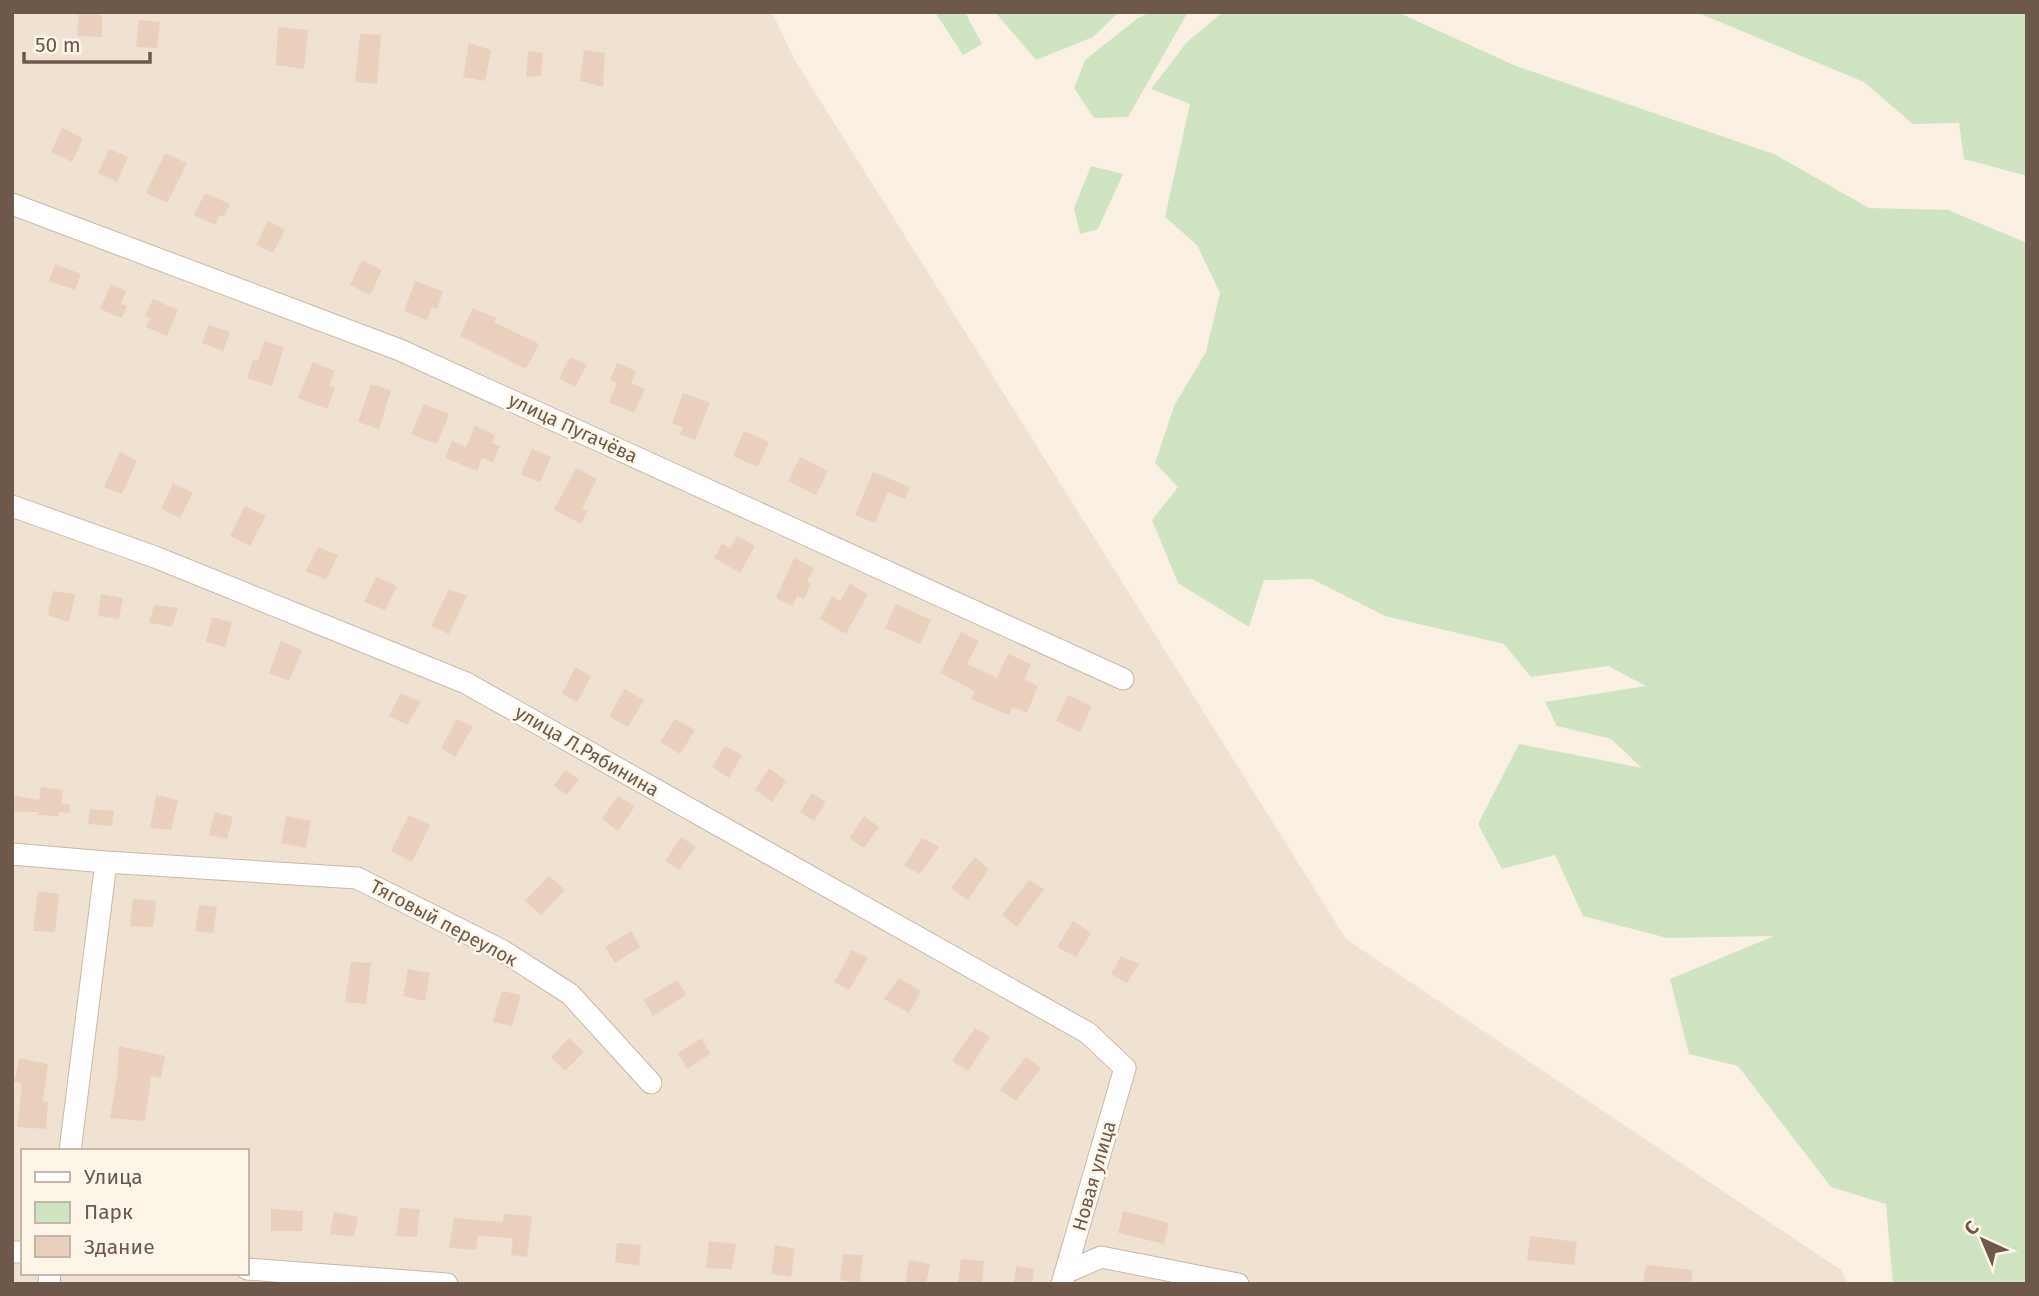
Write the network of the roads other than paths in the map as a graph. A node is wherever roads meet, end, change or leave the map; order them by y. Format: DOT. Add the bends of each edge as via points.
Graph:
graph roads {
  1 [pos="12,204"];
  2 [pos="12,506"];
  3 [pos="1123,679"];
  4 [pos="12,854"];
  5 [pos="106,862"];
  6 [pos="1125,1068"];
  7 [pos="652,1083"];
  8 [pos="71,1149"];
  9 [pos="248,1269"];
  10 [pos="1064,1278"];
  11 [pos="447,1284"];
  12 [pos="1238,1284"];
  1 -- 3 [label="street, улица Пугачёва" via="400,350"];
  2 -- 6 [label="street, улица Л.Рябинина" via="155,556 466,683 1088,1033"];
  4 -- 5 [label="street, Тяговый переулок"];
  5 -- 7 [label="street, Тяговый переулок" via="357,878 503,951 570,995"];
  5 -- 8 [label="street"];
  6 -- 10 [label="street, Новая улица"];
  9 -- 11 [label="street"];
  10 -- 12 [label="street" via="1101,1257"];
}
